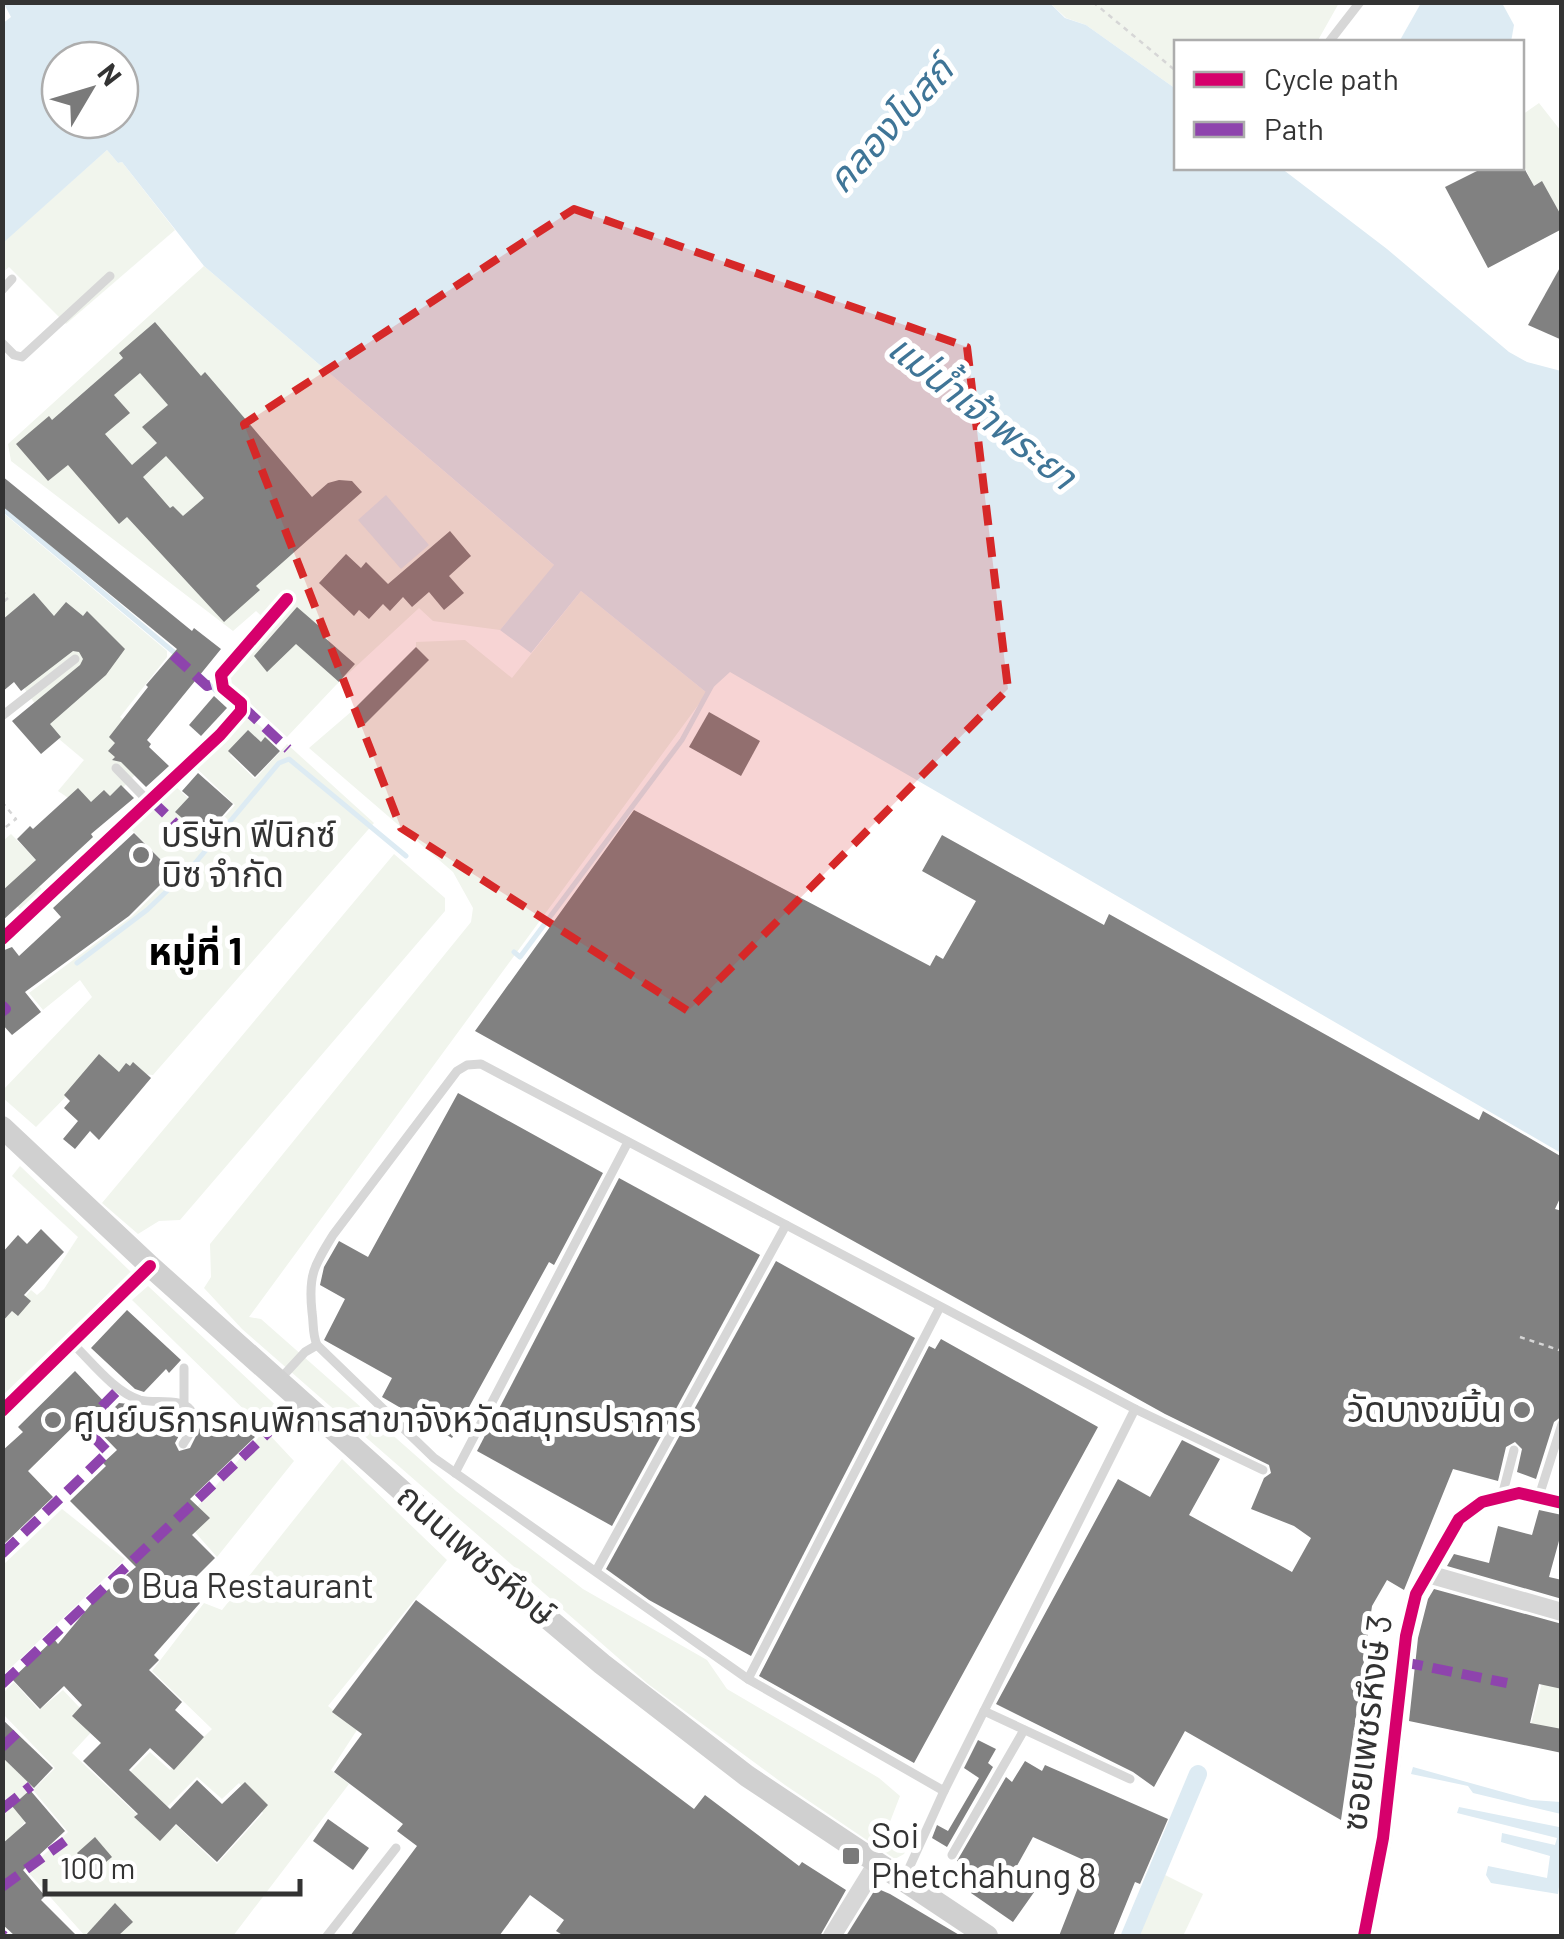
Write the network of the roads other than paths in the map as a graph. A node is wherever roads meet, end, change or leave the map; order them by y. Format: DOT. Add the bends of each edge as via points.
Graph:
graph roads {
  1 [pos="1360,2"];
  2 [pos="1330,40"];
  3 [pos="110,276"];
  4 [pos="12,280"];
  5 [pos="2,290"];
  6 [pos="2,343"];
  7 [pos="286,599"];
  8 [pos="75,659"];
  9 [pos="2,716"];
  10 [pos="116,768"];
  11 [pos="149,802"];
  12 [pos="2,939"];
  13 [pos="2,1127"];
  14 [pos="628,1142"];
  15 [pos="786,1225"];
  16 [pos="150,1266"];
  17 [pos="940,1307"];
  18 [pos="72,1343"];
  19 [pos="316,1345"];
  20 [pos="184,1368"];
  21 [pos="279,1380"];
  22 [pos="184,1405"];
  23 [pos="1135,1410"];
  24 [pos="2,1411"];
  25 [pos="1562,1424"];
  26 [pos="183,1444"];
  27 [pos="1514,1450"];
  28 [pos="1263,1470"];
  29 [pos="455,1473"];
  30 [pos="1502,1496"];
  31 [pos="1539,1496"];
  32 [pos="1562,1503"];
  33 [pos="596,1571"];
  34 [pos="1428,1574"];
  35 [pos="1562,1612"];
  36 [pos="748,1679"];
  37 [pos="984,1711"];
  38 [pos="1024,1730"];
  39 [pos="1130,1779"];
  40 [pos="944,1791"];
  41 [pos="396,1848"];
  42 [pos="952,1855"];
  43 [pos="877,1863"];
  44 [pos="904,1880"];
  45 [pos="328,1936"];
  46 [pos="832,1936"];
  47 [pos="987,1936"];
  48 [pos="1364,1936"];
  1 -- 2 [label="lane"];
  3 -- 6 [label="lane" via="22,358"];
  4 -- 5 [label="lane"];
  7 -- 11 [label="street" via="220,675 241,711"];
  8 -- 9 [label="lane"];
  10 -- 11 [label="lane"];
  11 -- 12 [label="street"];
  13 -- 16 [label="main road, ถนนเพชรหึงษ์"];
  14 -- 15 [label="lane"];
  14 -- 19 [label="lane" via="481,1064 458,1070 318,1259 309,1280"];
  14 -- 29 [label="lane"];
  15 -- 17 [label="lane"];
  15 -- 33 [label="lane"];
  16 -- 18 [label="street"];
  16 -- 21 [label="main road, ถนนเพชรหึงษ์"];
  17 -- 23 [label="lane"];
  17 -- 36 [label="lane"];
  18 -- 22 [label="lane" via="134,1397"];
  18 -- 24 [label="street"];
  19 -- 21 [label="lane"];
  19 -- 29 [label="lane"];
  20 -- 22 [label="lane"];
  21 -- 43 [label="main road, ถนนเพชรหึงษ์" via="602,1664 747,1776"];
  22 -- 26 [label="lane" via="194,1417"];
  23 -- 28 [label="lane"];
  23 -- 37 [label="lane"];
  25 -- 31 [label="lane"];
  27 -- 30 [label="lane"];
  29 -- 33 [label="lane"];
  30 -- 31 [label="street, ซอยเพชรหึงษ์ 3"];
  30 -- 34 [label="street, ซอยเพชรหึงษ์ 3" via="1459,1519"];
  31 -- 32 [label="street, ซอยเพชรหึงษ์ 3"];
  33 -- 36 [label="lane"];
  34 -- 35 [label="street"];
  34 -- 48 [label="street, ซอยเพชรหึงษ์ 3" via="1406,1636 1390,1794"];
  36 -- 40 [label="lane"];
  37 -- 38 [label="lane"];
  37 -- 40 [label="lane"];
  38 -- 39 [label="lane"];
  38 -- 42 [label="lane"];
  40 -- 44 [label="lane"];
  41 -- 45 [label="lane"];
  43 -- 44 [label="main road, ถนนเพชรหึงษ์"];
  43 -- 46 [label="street"];
  44 -- 47 [label="main road, ถนนเพชรหึงษ์"];
}
